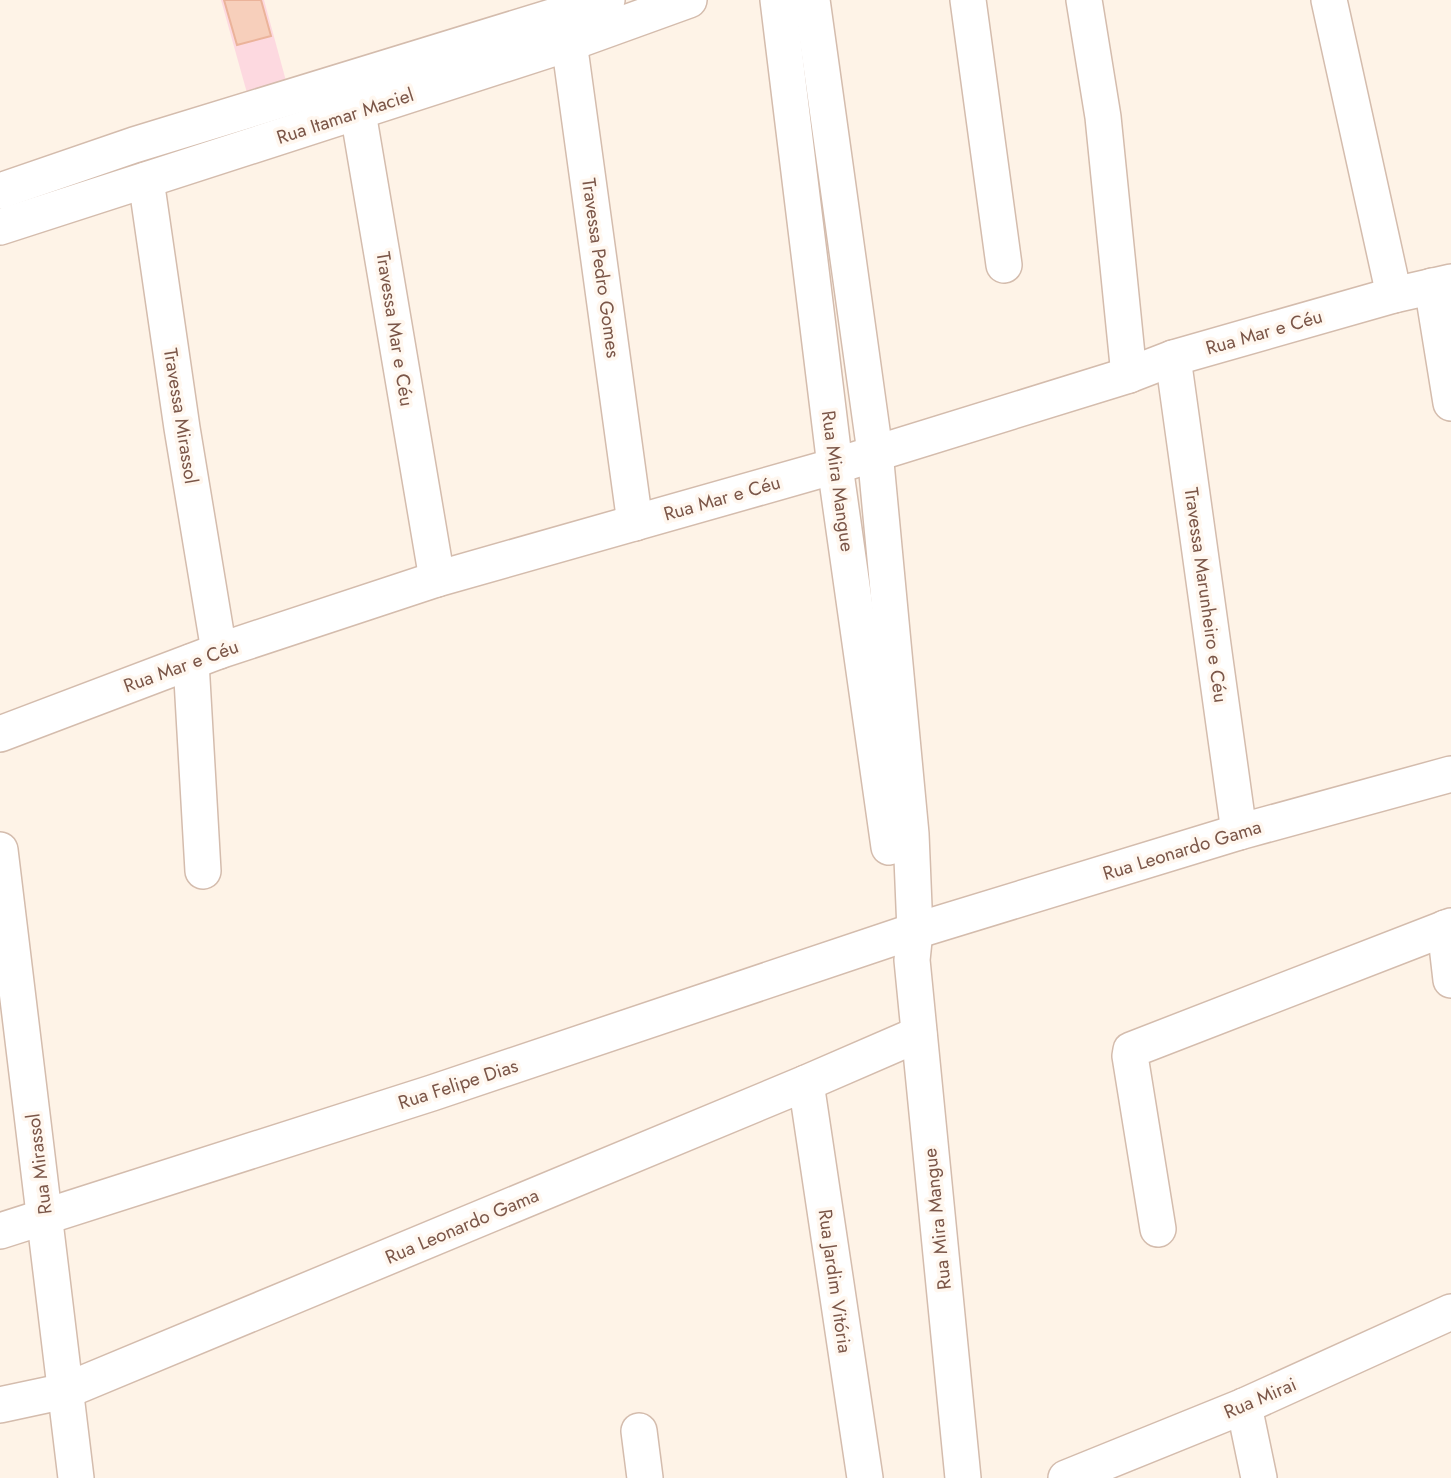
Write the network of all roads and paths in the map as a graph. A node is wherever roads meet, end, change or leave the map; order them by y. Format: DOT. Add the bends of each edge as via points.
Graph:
graph roads {
  1 [pos="607,0"];
  2 [pos="689,0"];
  3 [pos="778,0"];
  4 [pos="812,0"];
  5 [pos="968,0"];
  6 [pos="1084,0"];
  7 [pos="1329,0"];
  8 [pos="567,29"];
  9 [pos="356,96"];
  10 [pos="146,180"];
  11 [pos="0,191"];
  12 [pos="0,227"];
  13 [pos="1004,265"];
  14 [pos="1441,284"];
  15 [pos="1394,295"];
  16 [pos="1173,358"];
  17 [pos="1129,375"];
  18 [pos="1451,403"];
  19 [pos="875,452"];
  20 [pos="835,466"];
  21 [pos="635,523"];
  22 [pos="437,579"];
  23 [pos="205,656"];
  24 [pos="0,734"];
  25 [pos="1451,774"];
  26 [pos="1239,832"];
  27 [pos="0,850"];
  28 [pos="203,871"];
  29 [pos="4,914"];
  30 [pos="1448,927"];
  31 [pos="910,942"];
  32 [pos="1451,980"];
  33 [pos="11,1022"];
  34 [pos="919,1034"];
  35 [pos="806,1083"];
  36 [pos="46,1217"];
  37 [pos="1158,1229"];
  38 [pos="0,1231"];
  39 [pos="1451,1312"];
  40 [pos="65,1391"];
  41 [pos="0,1405"];
  42 [pos="1244,1406"];
  43 [pos="639,1431"];
  44 [pos="1104,1470"];
  45 [pos="76,1478"];
  46 [pos="645,1478"];
  47 [pos="865,1478"];
  48 [pos="963,1478"];
  49 [pos="1066,1478"];
  50 [pos="1259,1478"];
  1 -- 8 [label="street, Rua Itamar Maciel"];
  2 -- 8 [label="street, Rua Itamar Maciel"];
  3 -- 20 [label="street, Rua Mira Mangue"];
  4 -- 19 [label="street, Rua Mira Mangue"];
  5 -- 13 [label="street"];
  6 -- 17 [label="street" via="1103,117"];
  7 -- 15 [label="street"];
  8 -- 9 [label="street, Rua Itamar Maciel"];
  8 -- 21 [label="street, Travessa Pedro Gomes"];
  9 -- 10 [label="street, Rua Itamar Maciel"];
  9 -- 11 [label="street, Rua Itamar Maciel" via="134,145"];
  9 -- 22 [label="street, Travessa Mar e Céu"];
  10 -- 12 [label="street, Rua Itamar Maciel"];
  10 -- 23 [label="street, Travessa Mirassol" via="182,428"];
  14 -- 15 [label="street, Rua Mar e Céu"];
  14 -- 18 [label="street"];
  15 -- 16 [label="street, Rua Mar e Céu"];
  16 -- 17 [label="street, Rua Mar e Céu"];
  16 -- 26 [label="street, Travessa Marunheiro e Céu"];
  17 -- 19 [label="street, Rua Mar e Céu"];
  19 -- 20 [label="street, Rua Mar e Céu"];
  19 -- 31 [label="street, Rua Mira Mangue" via="911,834"];
  20 -- 21 [label="street, Rua Mar e Céu"];
  20 -- 31 [label="street, Rua Mira Mangue"];
  21 -- 22 [label="street, Rua Mar e Céu"];
  22 -- 23 [label="street, Rua Mar e Céu"];
  23 -- 24 [label="street, Rua Mar e Céu"];
  23 -- 28 [label="street, Travessa Mirassol"];
  25 -- 26 [label="street, Rua Leonardo Gama"];
  26 -- 31 [label="street, Rua Leonardo Gama"];
  27 -- 29 [label="street, Rua Mirassol"];
  29 -- 33 [label="street, Rua Mirassol"];
  30 -- 32 [label="street"];
  30 -- 37 [label="street" via="1135,1047 1130,1056"];
  31 -- 34 [label="street, Rua Mira Mangue"];
  31 -- 36 [label="street, Rua Felipe Dias"];
  33 -- 36 [label="street, Rua Mirassol"];
  34 -- 35 [label="street, Rua Leonardo Gama"];
  34 -- 48 [label="street, Rua Mira Mangue"];
  35 -- 40 [label="street, Rua Leonardo Gama"];
  35 -- 47 [label="street, Rua Jardim Vitória"];
  36 -- 38 [label="street, Rua Felipe Dias"];
  36 -- 40 [label="street, Rua Mirassol"];
  39 -- 42 [label="street, Rua Mirai"];
  40 -- 41 [label="street, Rua Leonardo Gama"];
  40 -- 45 [label="street, Rua Mirassol"];
  42 -- 44 [label="street, Rua Mirai"];
  42 -- 50 [label="street"];
  43 -- 46 [label="street"];
  44 -- 49 [label="street, Rua Mirai"];
}
